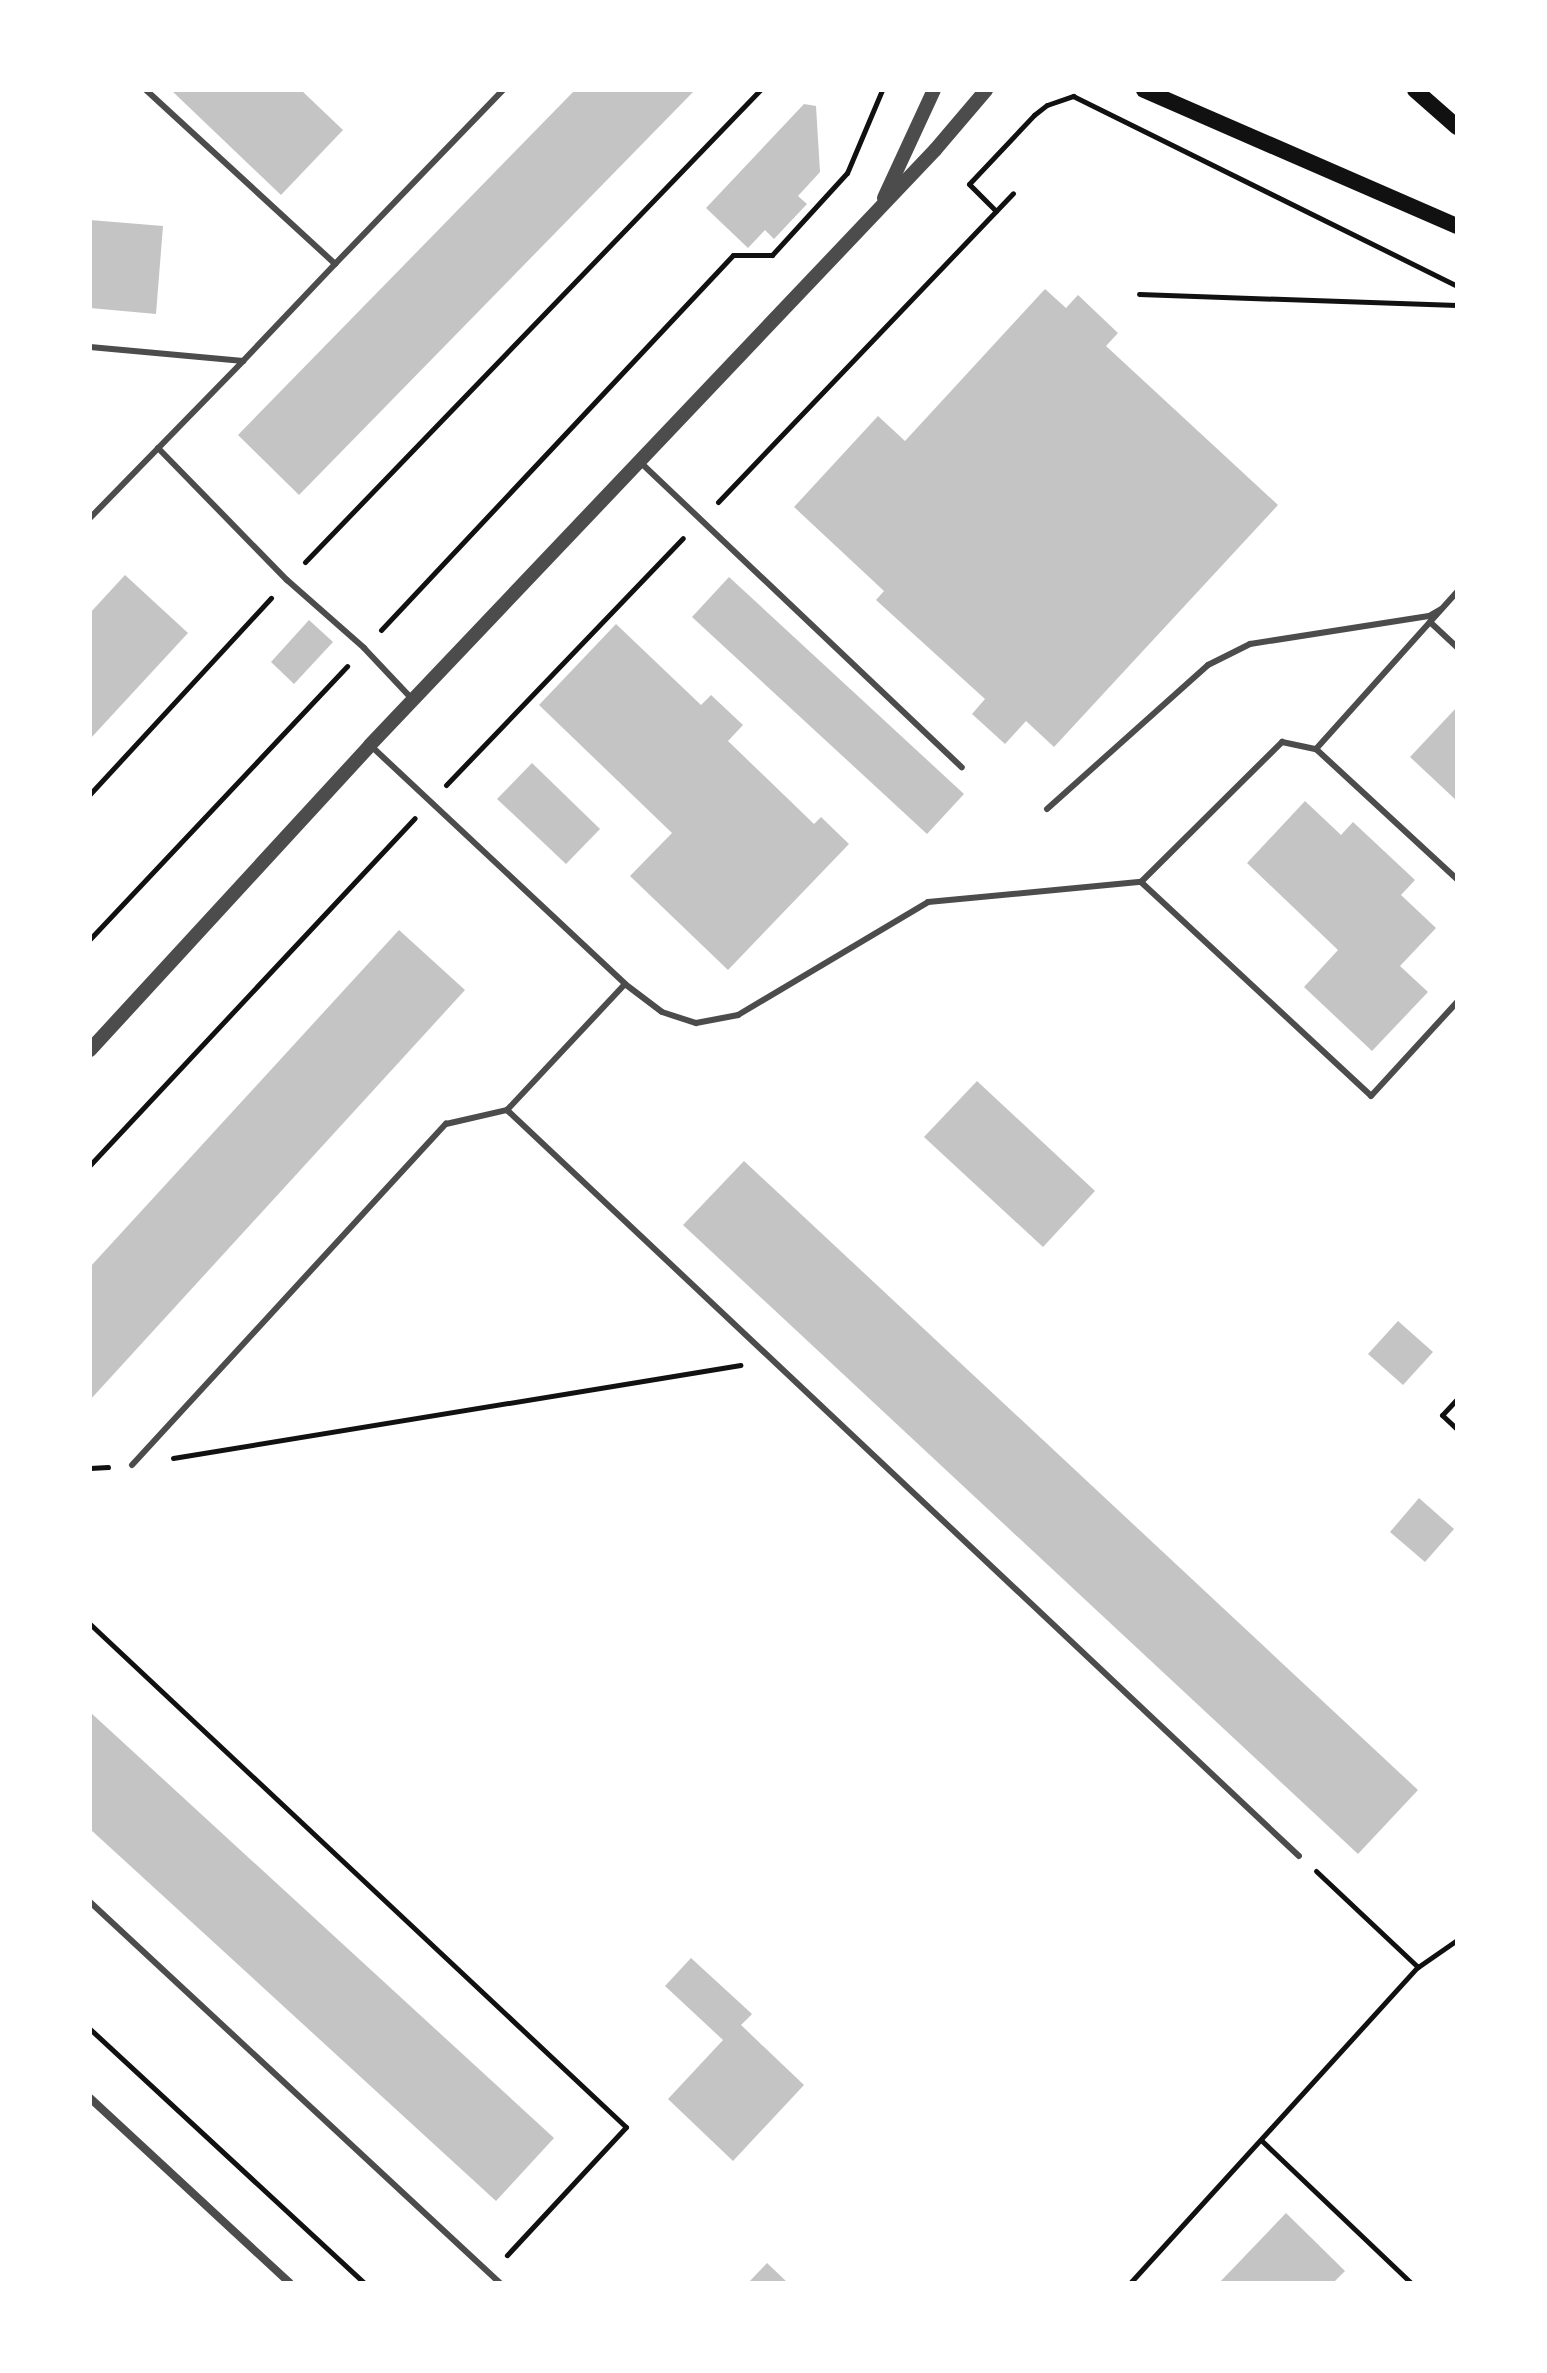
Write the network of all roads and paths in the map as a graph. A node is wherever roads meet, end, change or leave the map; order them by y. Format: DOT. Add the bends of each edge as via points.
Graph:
graph roads {
  1 [pos="146,90"];
  2 [pos="503,90"];
  3 [pos="760,90"];
  4 [pos="882,90"];
  5 [pos="934,90"];
  6 [pos="986,90"];
  7 [pos="1144,90"];
  8 [pos="1415,90"];
  9 [pos="1457,127"];
  10 [pos="1013,193"];
  11 [pos="878,210"];
  12 [pos="996,211"];
  13 [pos="1457,226"];
  14 [pos="335,264"];
  15 [pos="1457,286"];
  16 [pos="1139,294"];
  17 [pos="1457,305"];
  18 [pos="90,347"];
  19 [pos="243,361"];
  20 [pos="158,448"];
  21 [pos="639,461"];
  22 [pos="90,518"];
  23 [pos="701,520"];
  24 [pos="287,580"];
  25 [pos="1457,592"];
  26 [pos="1441,609"];
  27 [pos="1430,622"];
  28 [pos="1457,647"];
  29 [pos="364,648"];
  30 [pos="413,700"];
  31 [pos="370,745"];
  32 [pos="1316,749"];
  33 [pos="962,767"];
  34 [pos="90,794"];
  35 [pos="430,801"];
  36 [pos="1047,809"];
  37 [pos="1457,879"];
  38 [pos="1141,882"];
  39 [pos="90,939"];
  40 [pos="625,984"];
  41 [pos="1457,1002"];
  42 [pos="90,1050"];
  43 [pos="507,1110"];
  44 [pos="90,1165"];
  45 [pos="772,1360"];
  46 [pos="1457,1399"];
  47 [pos="1457,1429"];
  48 [pos="132,1465"];
  49 [pos="90,1468"];
  50 [pos="90,1624"];
  51 [pos="1299,1856"];
  52 [pos="90,1902"];
  53 [pos="1457,1940"];
  54 [pos="1418,1967"];
  55 [pos="90,2029"];
  56 [pos="90,2098"];
  57 [pos="1261,2140"];
  58 [pos="489,2273"];
  59 [pos="290,2283"];
  60 [pos="364,2283"];
  61 [pos="500,2283"];
  62 [pos="1130,2283"];
  63 [pos="1411,2283"];
  1 -- 14 [label="lane"];
  2 -- 14 [label="lane"];
  3 -- 24 [label="path"];
  4 -- 29 [label="path" via="847,173 772,255 733,255"];
  5 -- 11 [label="street"];
  6 -- 11 [label="street"];
  7 -- 13 [label="main road"];
  8 -- 9 [label="main road"];
  10 -- 12 [label="path"];
  11 -- 21 [label="street"];
  12 -- 15 [label="path" via="969,184 1034,115 1073,96"];
  12 -- 23 [label="path"];
  14 -- 19 [label="lane"];
  16 -- 17 [label="path"];
  18 -- 19 [label="lane"];
  19 -- 20 [label="lane"];
  20 -- 22 [label="lane"];
  20 -- 24 [label="lane"];
  21 -- 23 [label="lane"];
  21 -- 30 [label="street"];
  23 -- 33 [label="lane"];
  23 -- 35 [label="path"];
  24 -- 29 [label="lane"];
  24 -- 34 [label="path"];
  25 -- 26 [label="lane"];
  26 -- 27 [label="lane"];
  26 -- 36 [label="lane" via="1429,616 1250,644 1208,665"];
  27 -- 28 [label="lane"];
  27 -- 32 [label="lane"];
  29 -- 30 [label="lane"];
  29 -- 39 [label="path"];
  30 -- 31 [label="street"];
  31 -- 35 [label="lane"];
  31 -- 42 [label="street"];
  32 -- 37 [label="lane"];
  32 -- 38 [label="lane" via="1282,742"];
  35 -- 40 [label="lane"];
  35 -- 44 [label="path"];
  38 -- 40 [label="lane" via="928,902 738,1015 710,1021 696,1023 662,1012"];
  38 -- 41 [label="lane" via="1371,1096"];
  40 -- 43 [label="lane"];
  43 -- 45 [label="lane"];
  43 -- 48 [label="lane" via="446,1124"];
  45 -- 48 [label="path"];
  45 -- 51 [label="lane"];
  46 -- 47 [label="path" via="1442,1415"];
  48 -- 49 [label="path"];
  50 -- 58 [label="path" via="626,2127"];
  51 -- 54 [label="path"];
  52 -- 58 [label="lane"];
  53 -- 54 [label="path"];
  54 -- 57 [label="path"];
  55 -- 60 [label="path"];
  56 -- 59 [label="street"];
  57 -- 62 [label="path"];
  57 -- 63 [label="path"];
  58 -- 61 [label="lane"];
}
